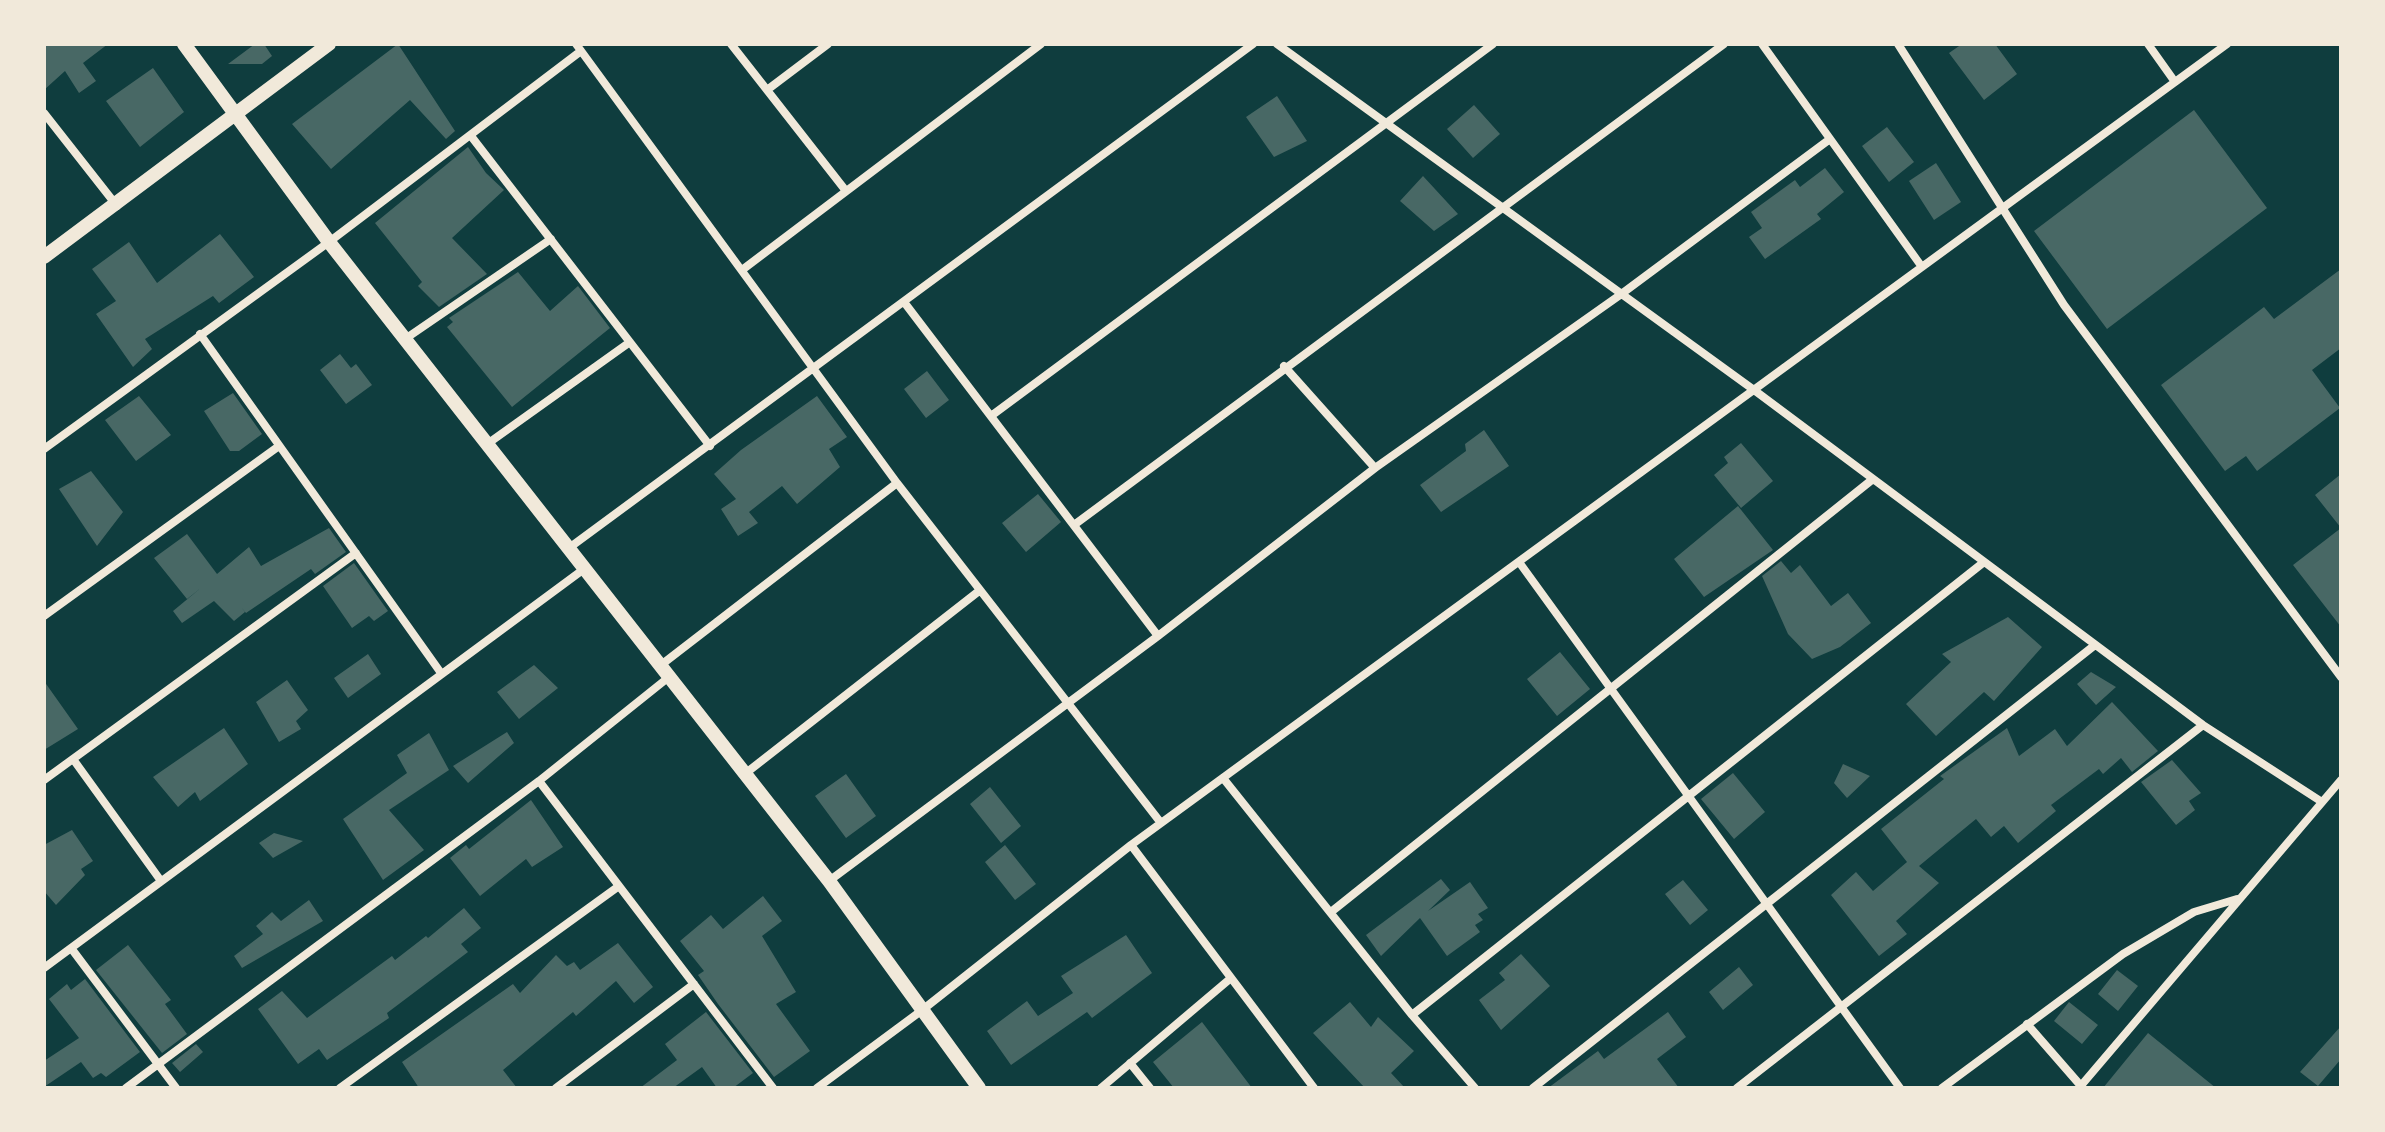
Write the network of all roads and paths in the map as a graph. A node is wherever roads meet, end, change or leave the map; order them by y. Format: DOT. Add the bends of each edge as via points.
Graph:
graph roads {
  1 [pos="184,44"];
  2 [pos="329,44"];
  3 [pos="731,44"];
  4 [pos="828,44"];
  5 [pos="1041,44"];
  6 [pos="1253,44"];
  7 [pos="1277,44"];
  8 [pos="1493,44"];
  9 [pos="1724,44"];
  10 [pos="1762,44"];
  11 [pos="1898,44"];
  12 [pos="2148,44"];
  13 [pos="2227,44"];
  14 [pos="578,48"];
  15 [pos="2175,82"];
  16 [pos="767,90"];
  17 [pos="236,111"];
  18 [pos="44,113"];
  19 [pos="1386,124"];
  20 [pos="471,136"];
  21 [pos="1830,139"];
  22 [pos="846,191"];
  23 [pos="117,206"];
  24 [pos="1503,207"];
  25 [pos="2002,212"];
  26 [pos="551,239"];
  27 [pos="329,242"];
  28 [pos="44,257"];
  29 [pos="1922,267"];
  30 [pos="742,270"];
  31 [pos="1620,295"];
  32 [pos="904,302"];
  33 [pos="200,334"];
  34 [pos="408,337"];
  35 [pos="630,342"];
  36 [pos="1284,366"];
  37 [pos="814,367"];
  38 [pos="1754,390"];
  39 [pos="991,416"];
  40 [pos="490,442"];
  41 [pos="279,446"];
  42 [pos="710,446"];
  43 [pos="44,449"];
  44 [pos="1375,468"];
  45 [pos="1873,479"];
  46 [pos="897,483"];
  47 [pos="1074,525"];
  48 [pos="569,548"];
  49 [pos="356,553"];
  50 [pos="1519,562"];
  51 [pos="1984,562"];
  52 [pos="584,569"];
  53 [pos="979,591"];
  54 [pos="44,616"];
  55 [pos="1158,636"];
  56 [pos="2095,645"];
  57 [pos="666,671"];
  58 [pos="441,673"];
  59 [pos="2341,677"];
  60 [pos="1610,689"];
  61 [pos="1066,703"];
  62 [pos="2203,725"];
  63 [pos="73,759"];
  64 [pos="746,773"];
  65 [pos="1223,778"];
  66 [pos="44,780"];
  67 [pos="2341,780"];
  68 [pos="539,781"];
  69 [pos="1688,797"];
  70 [pos="2322,802"];
  71 [pos="1161,823"];
  72 [pos="1131,845"];
  73 [pos="161,881"];
  74 [pos="829,881"];
  75 [pos="619,886"];
  76 [pos="2238,899"];
  77 [pos="1768,903"];
  78 [pos="1331,912"];
  79 [pos="71,948"];
  80 [pos="44,968"];
  81 [pos="1231,978"];
  82 [pos="694,984"];
  83 [pos="1842,1006"];
  84 [pos="921,1011"];
  85 [pos="1412,1015"];
  86 [pos="2027,1024"];
  87 [pos="1130,1063"];
  88 [pos="158,1065"];
  89 [pos="2080,1087"];
  90 [pos="126,1088"];
  91 [pos="176,1088"];
  92 [pos="340,1088"];
  93 [pos="556,1088"];
  94 [pos="773,1088"];
  95 [pos="817,1088"];
  96 [pos="979,1088"];
  97 [pos="1101,1088"];
  98 [pos="1150,1088"];
  99 [pos="1314,1088"];
  100 [pos="1475,1088"];
  101 [pos="1533,1088"];
  102 [pos="1737,1088"];
  103 [pos="1900,1088"];
  104 [pos="1942,1088"];
  1 -- 17 [label="street"];
  2 -- 17 [label="street"];
  3 -- 16 [label="street"];
  4 -- 16 [label="street"];
  5 -- 22 [label="street"];
  6 -- 32 [label="street"];
  7 -- 19 [label="street"];
  8 -- 19 [label="street"];
  9 -- 24 [label="street"];
  10 -- 21 [label="street"];
  11 -- 25 [label="street"];
  12 -- 15 [label="street"];
  13 -- 15 [label="street"];
  14 -- 20 [label="street"];
  14 -- 30 [label="street"];
  15 -- 25 [label="street"];
  16 -- 22 [label="street"];
  17 -- 23 [label="street"];
  17 -- 27 [label="street"];
  18 -- 23 [label="street"];
  19 -- 24 [label="street"];
  19 -- 39 [label="street"];
  20 -- 26 [label="street"];
  20 -- 27 [label="street"];
  21 -- 29 [label="street"];
  21 -- 31 [label="street"];
  22 -- 30 [label="street"];
  23 -- 28 [label="street"];
  24 -- 31 [label="street"];
  24 -- 36 [label="street"];
  25 -- 29 [label="street"];
  25 -- 59 [label="street" via="2064,305"];
  26 -- 34 [label="street"];
  26 -- 35 [label="street"];
  27 -- 33 [label="street"];
  27 -- 34 [label="street"];
  29 -- 38 [label="street"];
  30 -- 37 [label="street"];
  31 -- 38 [label="street"];
  31 -- 44 [label="street"];
  32 -- 37 [label="street"];
  32 -- 39 [label="street"];
  33 -- 41 [label="street"];
  33 -- 43 [label="street"];
  34 -- 40 [label="street"];
  35 -- 40 [label="street"];
  35 -- 42 [label="street"];
  36 -- 44 [label="street"];
  36 -- 47 [label="street"];
  37 -- 42 [label="street"];
  37 -- 46 [label="street"];
  38 -- 45 [label="street"];
  38 -- 50 [label="street"];
  39 -- 47 [label="street"];
  40 -- 48 [label="street"];
  41 -- 49 [label="street"];
  41 -- 54 [label="street"];
  42 -- 48 [label="street"];
  44 -- 55 [label="street"];
  45 -- 51 [label="street"];
  45 -- 60 [label="street"];
  46 -- 53 [label="street"];
  46 -- 57 [label="street"];
  47 -- 55 [label="street"];
  48 -- 52 [label="street"];
  49 -- 58 [label="street"];
  49 -- 63 [label="street"];
  50 -- 60 [label="street"];
  50 -- 65 [label="street"];
  51 -- 56 [label="street"];
  51 -- 69 [label="street"];
  52 -- 57 [label="street"];
  52 -- 58 [label="street"];
  53 -- 61 [label="street"];
  53 -- 64 [label="street"];
  55 -- 61 [label="street"];
  56 -- 62 [label="street"];
  56 -- 77 [label="street"];
  57 -- 64 [label="street"];
  57 -- 68 [label="street"];
  58 -- 73 [label="street"];
  60 -- 69 [label="street"];
  60 -- 78 [label="street"];
  61 -- 71 [label="street"];
  61 -- 74 [label="street"];
  62 -- 70 [label="street"];
  62 -- 83 [label="street"];
  63 -- 66 [label="street"];
  63 -- 73 [label="street"];
  64 -- 74 [label="street"];
  65 -- 71 [label="street"];
  65 -- 78 [label="street"];
  67 -- 70 [label="street"];
  68 -- 75 [label="street"];
  68 -- 88 [label="street"];
  69 -- 77 [label="street"];
  69 -- 85 [label="street"];
  70 -- 76 [label="street"];
  71 -- 72 [label="street"];
  72 -- 81 [label="street"];
  72 -- 84 [label="street"];
  73 -- 79 [label="street"];
  74 -- 84 [label="street"];
  75 -- 82 [label="street"];
  75 -- 92 [label="street"];
  76 -- 86 [label="street" via="2170,925"];
  76 -- 89 [label="street"];
  77 -- 83 [label="street"];
  77 -- 101 [label="street"];
  78 -- 85 [label="street"];
  79 -- 80 [label="street"];
  79 -- 88 [label="street"];
  81 -- 87 [label="street"];
  81 -- 99 [label="street"];
  82 -- 93 [label="street"];
  82 -- 94 [label="street"];
  83 -- 102 [label="street"];
  83 -- 103 [label="street"];
  84 -- 95 [label="street"];
  84 -- 96 [label="street"];
  85 -- 100 [label="street"];
  86 -- 89 [label="street"];
  86 -- 104 [label="street"];
  87 -- 97 [label="street"];
  87 -- 98 [label="street"];
  88 -- 90 [label="street"];
  88 -- 91 [label="street"];
}
